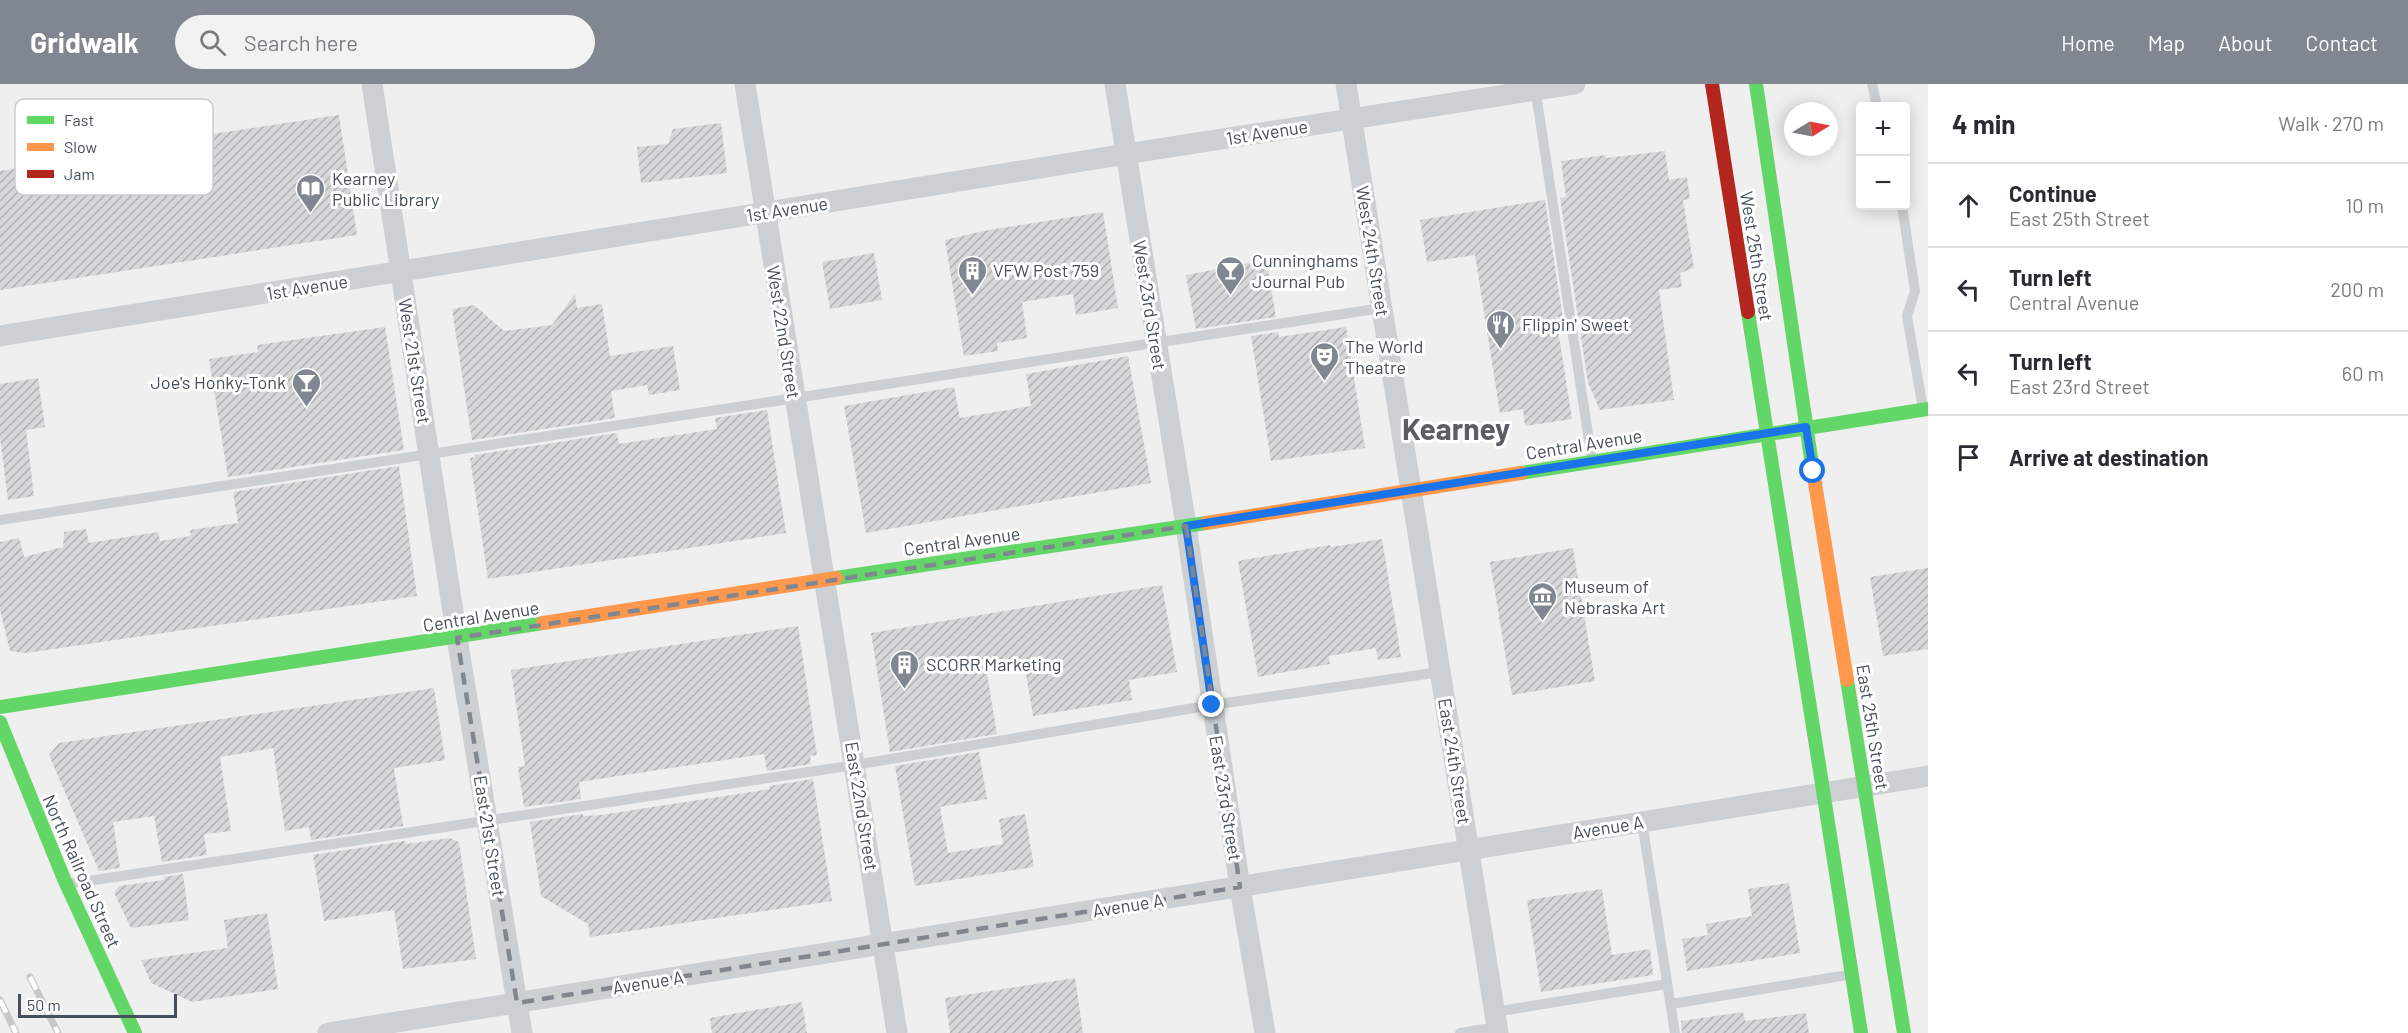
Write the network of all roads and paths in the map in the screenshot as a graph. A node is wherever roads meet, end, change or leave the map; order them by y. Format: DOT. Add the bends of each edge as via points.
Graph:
graph roads {
  1 [pos="372,84"];
  2 [pos="745,84"];
  3 [pos="1115,84"];
  4 [pos="1346,84"];
  5 [pos="1575,84"];
  6 [pos="1712,84"];
  7 [pos="1756,84"];
  8 [pos="1872,84"];
  9 [pos="1535,87"];
  10 [pos="1876,102"];
  11 [pos="1352,118"];
  12 [pos="1126,154"];
  13 [pos="1903,210"];
  14 [pos="764,213"];
  15 [pos="401,272"];
  16 [pos="1382,308"];
  17 [pos="0,336"];
  18 [pos="1156,341"];
  19 [pos="795,398"];
  20 [pos="1925,409"];
  21 [pos="1806,427"];
  22 [pos="1766,434"];
  23 [pos="429,456"];
  24 [pos="1592,461"];
  25 [pos="1412,490"];
  26 [pos="0,520"];
  27 [pos="1186,526"];
  28 [pos="825,580"];
  29 [pos="457,638"];
  30 [pos="1440,672"];
  31 [pos="1212,705"];
  32 [pos="0,707"];
  33 [pos="0,722"];
  34 [pos="855,765"];
  35 [pos="1928,776"];
  36 [pos="1864,786"];
  37 [pos="1823,793"];
  38 [pos="488,821"];
  39 [pos="1642,822"];
  40 [pos="1469,850"];
  41 [pos="68,884"];
  42 [pos="1239,887"];
  43 [pos="884,944"];
  44 [pos="1851,974"];
  45 [pos="1667,984"];
  46 [pos="517,1003"];
  47 [pos="1671,1004"];
  48 [pos="1496,1024"];
  49 [pos="135,1033"];
  50 [pos="328,1033"];
  51 [pos="522,1033"];
  52 [pos="897,1033"];
  53 [pos="1265,1033"];
  54 [pos="1460,1033"];
  55 [pos="1675,1033"];
  56 [pos="1861,1033"];
  57 [pos="1904,1033"];
  1 -- 15 [label="street, West 21st Street"];
  2 -- 14 [label="street, West 22nd Street"];
  3 -- 12 [label="street, West 23rd Street"];
  4 -- 11 [label="street, West 24th Street"];
  5 -- 9 [label="street, 1st Avenue"];
  6 -- 22 [label="main road, West 25th Street"];
  7 -- 21 [label="main road, West 25th Street"];
  8 -- 10 [label="lane"];
  9 -- 11 [label="street, 1st Avenue"];
  9 -- 24 [label="lane"];
  11 -- 12 [label="street, 1st Avenue"];
  11 -- 16 [label="street, West 24th Street"];
  12 -- 14 [label="street, 1st Avenue"];
  12 -- 18 [label="street, West 23rd Street"];
  13 -- 20 [label="lane" via="1915,291 1907,316"];
  14 -- 15 [label="street, 1st Avenue"];
  14 -- 19 [label="street, West 22nd Street"];
  15 -- 17 [label="street, 1st Avenue"];
  15 -- 23 [label="street, West 21st Street"];
  16 -- 18 [label="lane"];
  16 -- 25 [label="street, West 24th Street"];
  18 -- 19 [label="lane"];
  18 -- 27 [label="street, West 23rd Street"];
  19 -- 23 [label="lane"];
  19 -- 28 [label="street, West 22nd Street"];
  20 -- 21 [label="main road, Central Avenue"];
  21 -- 22 [label="main road, Central Avenue"];
  21 -- 36 [label="main road, East 25th Street"];
  22 -- 24 [label="main road, Central Avenue"];
  22 -- 37 [label="main road"];
  23 -- 26 [label="lane"];
  23 -- 29 [label="street, West 21st Street"];
  24 -- 25 [label="main road, Central Avenue"];
  25 -- 27 [label="main road, Central Avenue"];
  25 -- 30 [label="street, East 24th Street"];
  27 -- 28 [label="main road, Central Avenue"];
  27 -- 31 [label="street, East 23rd Street"];
  28 -- 29 [label="main road, Central Avenue"];
  28 -- 34 [label="street, East 22nd Street"];
  29 -- 32 [label="main road, Central Avenue"];
  29 -- 38 [label="street, East 21st Street"];
  30 -- 31 [label="lane"];
  30 -- 40 [label="street, East 24th Street"];
  31 -- 34 [label="lane"];
  31 -- 42 [label="street, East 23rd Street"];
  33 -- 41 [label="main road, North Railroad Street"];
  34 -- 38 [label="lane"];
  34 -- 43 [label="street, East 22nd Street"];
  35 -- 36 [label="street, Avenue A"];
  36 -- 37 [label="street, Avenue A"];
  36 -- 57 [label="main road, East 25th Street"];
  37 -- 39 [label="street, Avenue A"];
  37 -- 44 [label="main road"];
  38 -- 41 [label="lane"];
  38 -- 46 [label="street, East 21st Street"];
  39 -- 40 [label="street, Avenue A"];
  39 -- 45 [label="lane"];
  40 -- 42 [label="street, Avenue A"];
  40 -- 48 [label="street, East 24th Street"];
  41 -- 49 [label="main road, North Railroad Street"];
  42 -- 43 [label="street, Avenue A"];
  42 -- 53 [label="street, East 23rd Street"];
  43 -- 46 [label="street, Avenue A"];
  43 -- 52 [label="street, East 22nd Street"];
  44 -- 47 [label="lane"];
  44 -- 56 [label="main road"];
  45 -- 47 [label="lane"];
  45 -- 48 [label="lane"];
  46 -- 50 [label="street, Avenue A"];
  46 -- 51 [label="street, East 21st Street"];
  47 -- 55 [label="lane"];
  48 -- 54 [label="lane"];
}
